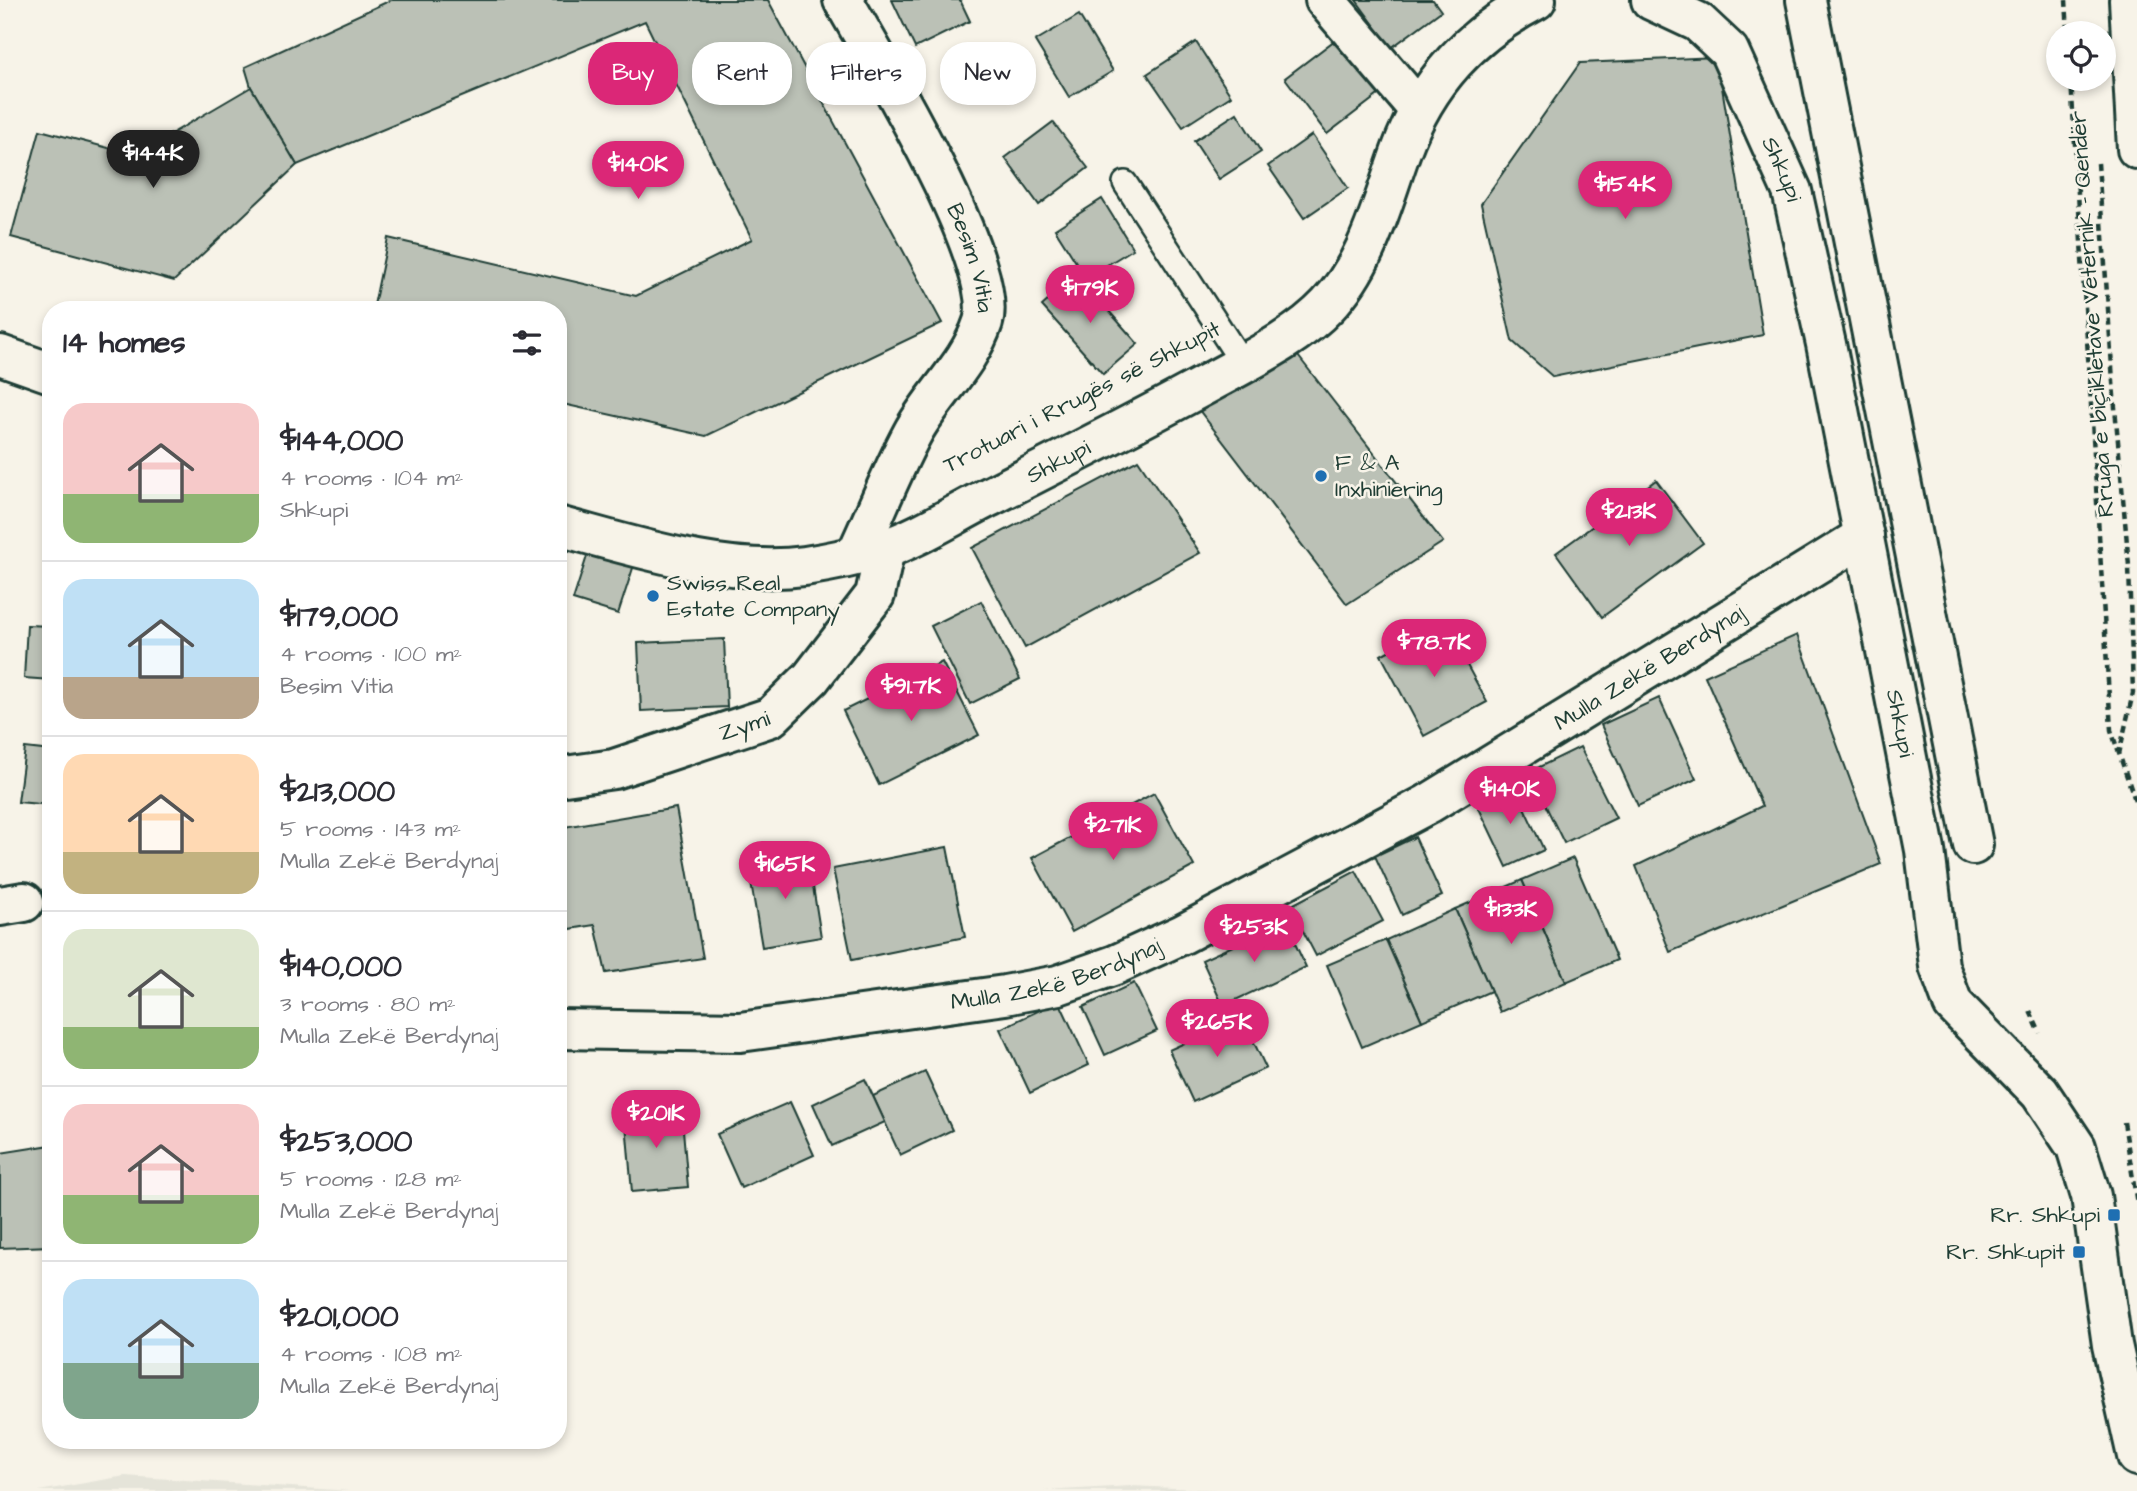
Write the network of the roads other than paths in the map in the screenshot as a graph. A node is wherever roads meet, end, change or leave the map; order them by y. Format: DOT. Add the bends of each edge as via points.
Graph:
graph roads {
  1 [pos="843,0"];
  2 [pos="1325,0"];
  3 [pos="1536,0"];
  4 [pos="1651,0"];
  5 [pos="1806,0"];
  6 [pos="2129,0"];
  7 [pos="1419,110"];
  8 [pos="2137,149"];
  9 [pos="1125,183"];
  10 [pos="0,355"];
  11 [pos="1243,364"];
  12 [pos="42,370"];
  13 [pos="567,528"];
  14 [pos="1864,536"];
  15 [pos="870,552"];
  16 [pos="567,776"];
  17 [pos="1973,845"];
  18 [pos="567,1030"];
  19 [pos="2137,1456"];
  1 -- 15 [label="main road, Besim Vitia" via="926,144 982,284 983,321 959,368 913,432"];
  2 -- 7 [label="main road"];
  3 -- 7 [label="main road, Shkupi" via="1471,42"];
  4 -- 14 [label="main road, Shkupi" via="1698,22 1728,51 1792,191"];
  5 -- 17 [label="main road"];
  6 -- 8 [label="main road"];
  7 -- 11 [label="main road, Shkupi" via="1356,265 1328,305"];
  9 -- 11 [label="lane"];
  10 -- 12 [label="main road"];
  11 -- 15 [label="main road, Shkupi" via="1108,438"];
  13 -- 15 [label="main road, Shkupi" via="693,559 749,567 803,566"];
  14 -- 18 [label="main road, Mulla Zekë Berdynaj" via="1428,804 1183,934 1115,965 1058,985 1004,995 740,1032"];
  14 -- 19 [label="main road, Shkupi" via="1925,850 1939,965 1953,1004 2040,1093 2063,1124 2085,1172 2098,1231 2112,1345"];
  15 -- 16 [label="main road, Zymi" via="875,595 811,678 771,717 614,769"];
}
